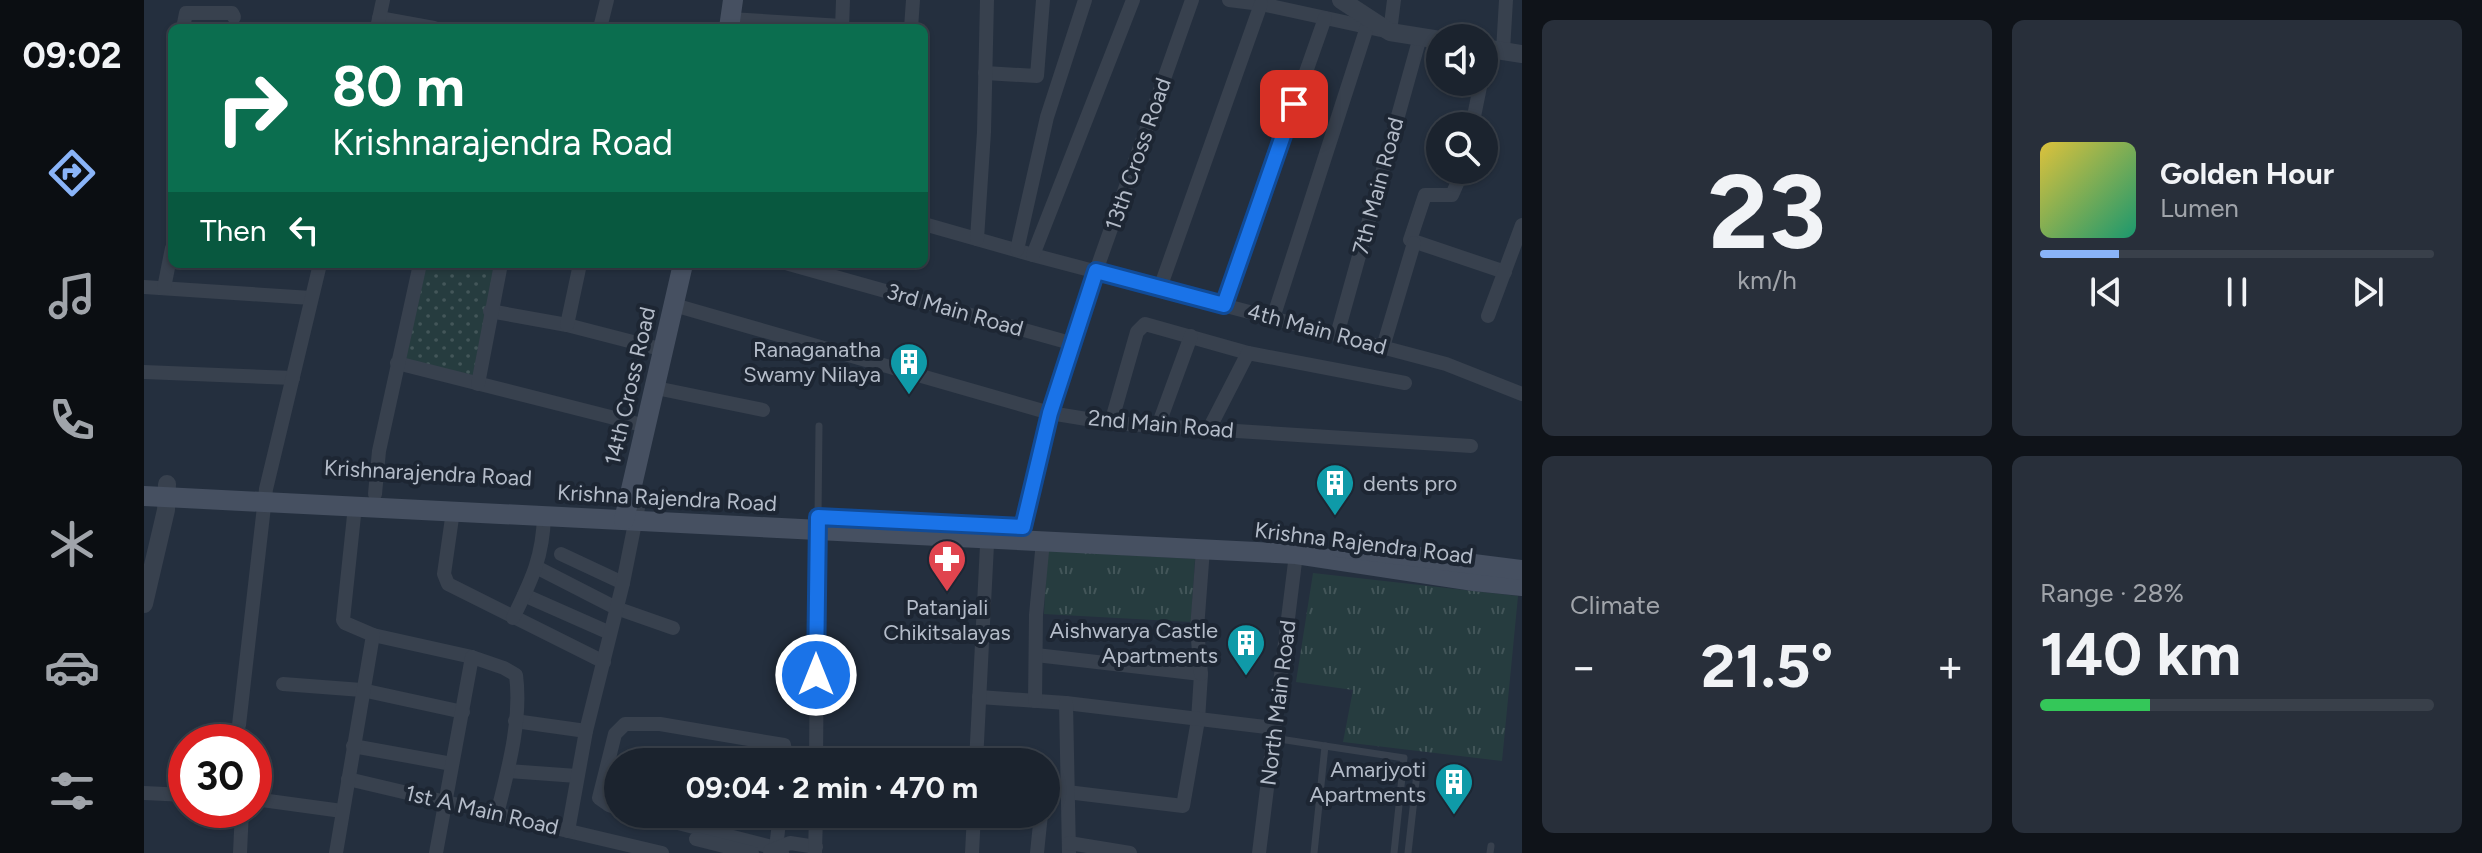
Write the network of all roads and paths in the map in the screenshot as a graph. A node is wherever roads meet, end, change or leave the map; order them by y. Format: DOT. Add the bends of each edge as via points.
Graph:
graph roads {
  1 [pos="383,0"];
  2 [pos="607,0"];
  3 [pos="843,0"];
  4 [pos="913,0"];
  5 [pos="987,0"];
  6 [pos="1043,0"];
  7 [pos="1085,0"];
  8 [pos="1133,0"];
  9 [pos="1192,0"];
  10 [pos="1229,0"];
  11 [pos="1341,0"];
  12 [pos="1394,0"];
  13 [pos="1506,0"];
  14 [pos="1261,4"];
  15 [pos="731,16"];
  16 [pos="234,17"];
  17 [pos="1325,18"];
  18 [pos="378,23"];
  19 [pos="184,24"];
  20 [pos="601,24"];
  21 [pos="812,24"];
  22 [pos="842,24"];
  23 [pos="911,24"];
  24 [pos="1367,27"];
  25 [pos="1498,28"];
  26 [pos="1390,32"];
  27 [pos="1420,37"];
  28 [pos="1426,38"];
  29 [pos="1498,50"];
  30 [pos="1522,54"];
  31 [pos="985,73"];
  32 [pos="1037,76"];
  33 [pos="1060,77"];
  34 [pos="1457,184"];
  35 [pos="928,225"];
  36 [pos="1522,225"];
  37 [pos="977,239"];
  38 [pos="1414,243"];
  39 [pos="1017,250"];
  40 [pos="1033,255"];
  41 [pos="168,268"];
  42 [pos="319,268"];
  43 [pos="419,268"];
  44 [pos="500,268"];
  45 [pos="579,268"];
  46 [pos="682,268"];
  47 [pos="803,268"];
  48 [pos="1096,271"];
  49 [pos="1505,272"];
  50 [pos="144,287"];
  51 [pos="164,288"];
  52 [pos="1160,288"];
  53 [pos="311,298"];
  54 [pos="674,305"];
  55 [pos="1224,305"];
  56 [pos="490,311"];
  57 [pos="1488,316"];
  58 [pos="1273,318"];
  59 [pos="567,325"];
  60 [pos="1337,335"];
  61 [pos="1191,336"];
  62 [pos="1074,344"];
  63 [pos="1383,347"];
  64 [pos="664,350"];
  65 [pos="1248,353"];
  66 [pos="397,363"];
  67 [pos="144,372"];
  68 [pos="293,378"];
  69 [pos="1405,383"];
  70 [pos="478,384"];
  71 [pos="656,388"];
  72 [pos="1522,394"];
  73 [pos="763,410"];
  74 [pos="1050,413"];
  75 [pos="1111,423"];
  76 [pos="646,426"];
  77 [pos="819,426"];
  78 [pos="1158,426"];
  79 [pos="1209,429"];
  80 [pos="1471,446"];
  81 [pos="144,484"];
  82 [pos="167,491"];
  83 [pos="375,494"];
  84 [pos="265,495"];
  85 [pos="144,496"];
  86 [pos="355,506"];
  87 [pos="453,511"];
  88 [pos="631,514"];
  89 [pos="544,515"];
  90 [pos="817,523"];
  91 [pos="987,532"];
  92 [pos="1030,536"];
  93 [pos="1203,549"];
  94 [pos="561,554"];
  95 [pos="1296,554"];
  96 [pos="536,567"];
  97 [pos="1522,570"];
  98 [pos="623,583"];
  99 [pos="1522,586"];
  100 [pos="524,595"];
  101 [pos="144,604"];
  102 [pos="616,608"];
  103 [pos="513,618"];
  104 [pos="673,628"];
  105 [pos="610,633"];
  106 [pos="373,635"];
  107 [pos="1036,655"];
  108 [pos="472,657"];
  109 [pos="604,662"];
  110 [pos="1201,674"];
  111 [pos="283,684"];
  112 [pos="362,690"];
  113 [pos="979,697"];
  114 [pos="1035,701"];
  115 [pos="1066,703"];
  116 [pos="463,712"];
  117 [pos="1198,720"];
  118 [pos="515,721"];
  119 [pos="239,724"];
  120 [pos="586,731"];
  121 [pos="1274,733"];
  122 [pos="353,746"];
  123 [pos="1325,746"];
  124 [pos="612,748"];
  125 [pos="785,748"];
  126 [pos="816,748"];
  127 [pos="977,748"];
  128 [pos="452,764"];
  129 [pos="1418,764"];
  130 [pos="508,771"];
  131 [pos="577,776"];
  132 [pos="604,778"];
  133 [pos="348,779"];
  134 [pos="1067,792"];
  135 [pos="144,793"];
  136 [pos="168,794"];
  137 [pos="444,800"];
  138 [pos="272,801"];
  139 [pos="604,802"];
  140 [pos="342,811"];
  141 [pos="1060,812"];
  142 [pos="1068,812"];
  143 [pos="497,814"];
  144 [pos="241,828"];
  145 [pos="693,828"];
  146 [pos="778,828"];
  147 [pos="816,828"];
  148 [pos="973,828"];
  149 [pos="1041,828"];
  150 [pos="568,831"];
  151 [pos="696,839"];
  152 [pos="1069,848"];
  153 [pos="816,850"];
  154 [pos="775,851"];
  155 [pos="240,853"];
  156 [pos="336,853"];
  157 [pos="436,853"];
  158 [pos="662,853"];
  159 [pos="752,853"];
  160 [pos="972,853"];
  161 [pos="1037,853"];
  162 [pos="1130,853"];
  163 [pos="1259,853"];
  164 [pos="1314,853"];
  165 [pos="1394,853"];
  166 [pos="1408,853"];
  1 -- 18 [label="street"];
  2 -- 20 [label="street"];
  3 -- 22 [label="street"];
  4 -- 23 [label="street"];
  5 -- 31 [label="street"];
  6 -- 32 [label="street"];
  7 -- 33 [label="street"];
  8 -- 40 [label="street"];
  9 -- 48 [label="street, 13th Cross Road"];
  10 -- 14 [label="street"];
  11 -- 26 [label="street"];
  12 -- 26 [label="street"];
  13 -- 25 [label="street"];
  14 -- 17 [label="street"];
  14 -- 52 [label="street"];
  15 -- 21 [label="street"];
  16 -- 19 [label="street" via="186,13"];
  17 -- 24 [label="street"];
  17 -- 55 [label="street"];
  24 -- 26 [label="street"];
  24 -- 58 [label="street"];
  26 -- 27 [label="street"];
  27 -- 28 [label="street"];
  27 -- 60 [label="street, 7th Main Road"];
  29 -- 30 [label="street"];
  31 -- 32 [label="street"];
  31 -- 37 [label="street"];
  32 -- 33 [label="street"];
  33 -- 39 [label="street"];
  34 -- 38 [label="street" via="1452,195 1425,195 1410,240"];
  35 -- 37 [label="street, 4th Main Road"];
  36 -- 49 [label="street"];
  37 -- 39 [label="street, 4th Main Road"];
  38 -- 49 [label="street"];
  38 -- 63 [label="street"];
  39 -- 40 [label="street, 4th Main Road"];
  40 -- 48 [label="street, 4th Main Road"];
  41 -- 51 [label="street"];
  42 -- 53 [label="street"];
  43 -- 66 [label="street"];
  44 -- 56 [label="street"];
  45 -- 59 [label="street"];
  46 -- 54 [label="main road, 14th Cross Road"];
  47 -- 62 [label="street, 3rd Main Road"];
  48 -- 52 [label="street, 4th Main Road"];
  48 -- 62 [label="street, 13th Cross Road"];
  49 -- 57 [label="street"];
  50 -- 51 [label="street"];
  51 -- 53 [label="street"];
  52 -- 55 [label="street, 4th Main Road"];
  53 -- 68 [label="street"];
  54 -- 64 [label="main road, 14th Cross Road"];
  54 -- 74 [label="street, 2nd Main Road"];
  55 -- 58 [label="street, 4th Main Road"];
  56 -- 59 [label="street"];
  56 -- 70 [label="street"];
  58 -- 60 [label="street, 4th Main Road"];
  59 -- 64 [label="street"];
  60 -- 63 [label="street, 4th Main Road"];
  61 -- 65 [label="street"];
  61 -- 75 [label="street" via="1151,325 1139,327"];
  61 -- 78 [label="street"];
  62 -- 74 [label="street, 13th Cross Road"];
  63 -- 72 [label="street, 4th Main Road" via="1446,364"];
  64 -- 71 [label="main road, 14th Cross Road"];
  65 -- 69 [label="street"];
  65 -- 79 [label="street"];
  66 -- 70 [label="street"];
  66 -- 83 [label="street"];
  67 -- 68 [label="street"];
  68 -- 84 [label="street"];
  70 -- 76 [label="street"];
  71 -- 73 [label="street"];
  71 -- 76 [label="main road, 14th Cross Road"];
  74 -- 75 [label="street, 2nd Main Road"];
  74 -- 92 [label="street, 13th Cross Road"];
  75 -- 78 [label="street, 2nd Main Road"];
  76 -- 88 [label="main road, 14th Cross Road"];
  77 -- 90 [label="lane"];
  78 -- 79 [label="street, 2nd Main Road"];
  79 -- 80 [label="street, 2nd Main Road"];
  81 -- 82 [label="main road"];
  82 -- 84 [label="main road, Krishna Rajendra Road"];
  82 -- 85 [label="main road, Krishna Rajendra Road"];
  82 -- 101 [label="street"];
  83 -- 84 [label="main road, Krishnarajendra Road"];
  83 -- 88 [label="main road, Krishnarajendra Road"];
  84 -- 86 [label="main road, Krishna Rajendra Road"];
  84 -- 119 [label="street"];
  86 -- 87 [label="main road, Krishna Rajendra Road"];
  86 -- 106 [label="street" via="343,620"];
  87 -- 89 [label="main road, Krishna Rajendra Road"];
  87 -- 103 [label="street" via="444,574 448,584"];
  88 -- 89 [label="main road, Krishna Rajendra Road"];
  88 -- 90 [label="main road, Krishnarajendra Road"];
  88 -- 98 [label="street"];
  89 -- 96 [label="street"];
  90 -- 91 [label="main road, Krishnarajendra Road"];
  90 -- 126 [label="street"];
  91 -- 92 [label="main road, Krishnarajendra Road"];
  91 -- 113 [label="street"];
  92 -- 93 [label="main road, Krishna Rajendra Road"];
  92 -- 97 [label="main road, Krishnarajendra Road" via="1297,541"];
  92 -- 107 [label="street, 13th Cross Road"];
  93 -- 95 [label="main road, Krishna Rajendra Road"];
  93 -- 110 [label="street" via="1197,629"];
  94 -- 98 [label="street"];
  95 -- 99 [label="main road, Krishna Rajendra Road"];
  95 -- 121 [label="street, North Main Road"];
  96 -- 100 [label="street"];
  96 -- 102 [label="street"];
  98 -- 102 [label="street"];
  100 -- 103 [label="street"];
  100 -- 105 [label="street"];
  102 -- 104 [label="street"];
  102 -- 105 [label="street"];
  103 -- 109 [label="street"];
  105 -- 109 [label="street"];
  106 -- 108 [label="street"];
  106 -- 112 [label="street"];
  107 -- 110 [label="street"];
  107 -- 114 [label="street, 13th Cross Road"];
  108 -- 116 [label="street"];
  108 -- 118 [label="street" via="516,675"];
  109 -- 120 [label="street"];
  110 -- 117 [label="street"];
  111 -- 112 [label="street"];
  112 -- 116 [label="street"];
  112 -- 122 [label="street"];
  113 -- 114 [label="street"];
  113 -- 127 [label="street"];
  114 -- 115 [label="street"];
  115 -- 117 [label="street"];
  115 -- 134 [label="street"];
  116 -- 128 [label="street"];
  117 -- 121 [label="street"];
  117 -- 134 [label="street" via="1183,806"];
  118 -- 120 [label="street"];
  118 -- 130 [label="street"];
  120 -- 131 [label="street"];
  121 -- 123 [label="lane"];
  121 -- 163 [label="street, North Main Road"];
  122 -- 128 [label="street"];
  122 -- 133 [label="street"];
  123 -- 164 [label="lane"];
  123 -- 165 [label="lane" via="1404,758"];
  124 -- 125 [label="street" via="625,724 660,724"];
  128 -- 137 [label="street"];
  129 -- 166 [label="lane"];
  130 -- 131 [label="street"];
  130 -- 143 [label="street"];
  131 -- 150 [label="street"];
  132 -- 139 [label="street" via="599,798"];
  133 -- 137 [label="street, 1st A Main Road"];
  133 -- 140 [label="street"];
  134 -- 142 [label="street"];
  135 -- 136 [label="street"];
  137 -- 143 [label="street, 1st A Main Road"];
  137 -- 157 [label="street"];
  138 -- 140 [label="street"];
  140 -- 156 [label="street"];
  141 -- 142 [label="street"];
  142 -- 152 [label="street"];
  143 -- 150 [label="street, 1st A Main Road"];
  144 -- 155 [label="street"];
  145 -- 154 [label="street"];
  146 -- 154 [label="street"];
  147 -- 153 [label="street"];
  148 -- 160 [label="street"];
  149 -- 161 [label="street"];
  150 -- 158 [label="street, 1st A Main Road"];
  151 -- 159 [label="street"];
  152 -- 162 [label="street"];
  153 -- 154 [label="street" via="790,843"];
}
